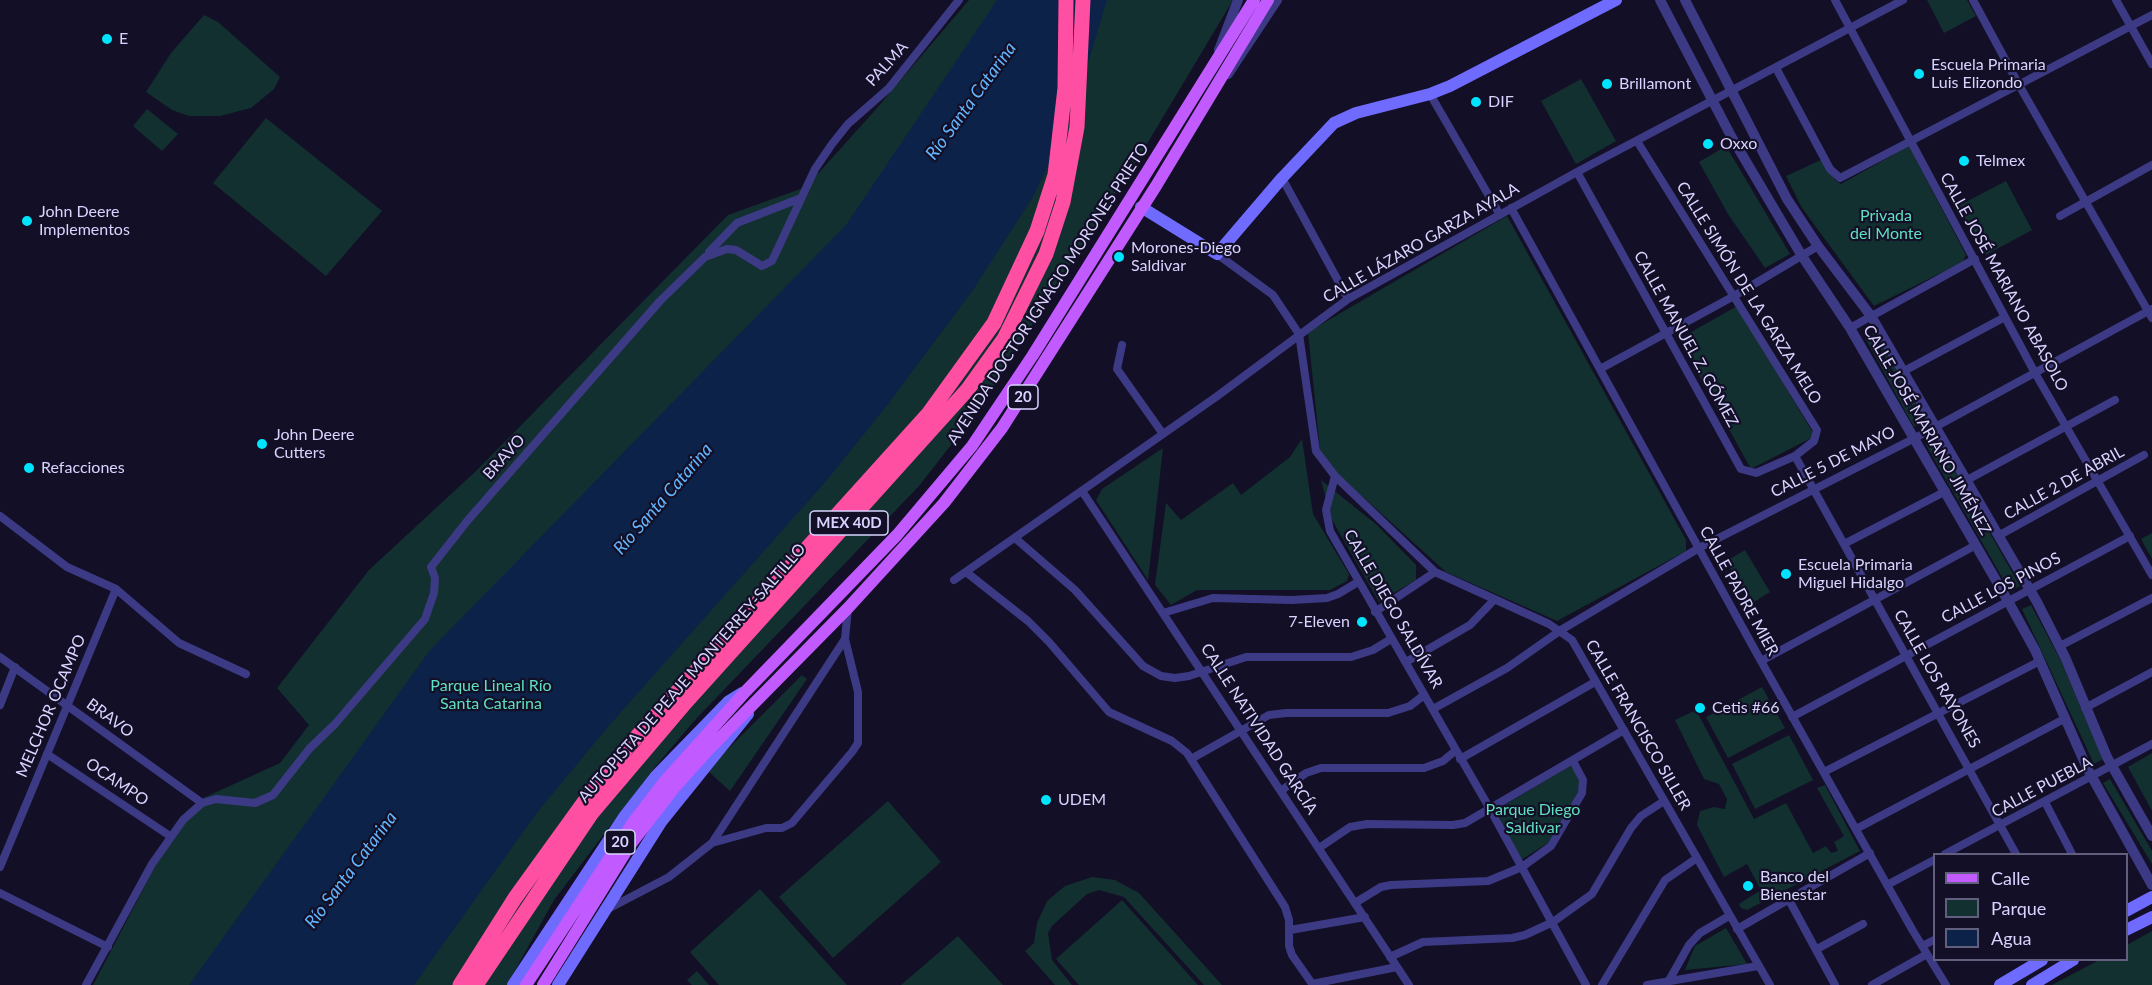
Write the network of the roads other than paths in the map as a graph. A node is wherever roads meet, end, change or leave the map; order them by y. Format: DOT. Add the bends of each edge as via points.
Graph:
graph roads {
  1 [pos="960,0"];
  2 [pos="1066,0"];
  3 [pos="1083,0"];
  4 [pos="1238,0"];
  5 [pos="1254,0"];
  6 [pos="1268,0"];
  7 [pos="1277,0"];
  8 [pos="1616,0"];
  9 [pos="1660,0"];
  10 [pos="1685,0"];
  11 [pos="1835,0"];
  12 [pos="1903,0"];
  13 [pos="1973,0"];
  14 [pos="2116,0"];
  15 [pos="2152,15"];
  16 [pos="1246,25"];
  17 [pos="2130,26"];
  18 [pos="1850,28"];
  19 [pos="2152,64"];
  20 [pos="1776,68"];
  21 [pos="1211,71"];
  22 [pos="2019,85"];
  23 [pos="1215,87"];
  24 [pos="1732,90"];
  25 [pos="1430,94"];
  26 [pos="1712,101"];
  27 [pos="1911,140"];
  28 [pos="1636,141"];
  29 [pos="2152,165"];
  30 [pos="1576,172"];
  31 [pos="1282,178"];
  32 [pos="801,198"];
  33 [pos="2085,202"];
  34 [pos="1142,207"];
  35 [pos="1511,208"];
  36 [pos="1500,215"];
  37 [pos="2060,216"];
  38 [pos="1818,246"];
  39 [pos="1217,254"];
  40 [pos="1802,256"];
  41 [pos="705,257"];
  42 [pos="1975,260"];
  43 [pos="1734,296"];
  44 [pos="1348,299"];
  45 [pos="2151,312"];
  46 [pos="1871,316"];
  47 [pos="2004,317"];
  48 [pos="1850,328"];
  49 [pos="1299,334"];
  50 [pos="1665,334"];
  51 [pos="1122,345"];
  52 [pos="1600,369"];
  53 [pos="1904,371"];
  54 [pos="2035,373"];
  55 [pos="2115,399"];
  56 [pos="1936,426"];
  57 [pos="2067,426"];
  58 [pos="1163,434"];
  59 [pos="1915,438"];
  60 [pos="2144,455"];
  61 [pos="1795,456"];
  62 [pos="1335,476"];
  63 [pos="1967,480"];
  64 [pos="2099,480"];
  65 [pos="1813,488"];
  66 [pos="1082,491"];
  67 [pos="1946,492"];
  68 [pos="0,516"];
  69 [pos="1998,536"];
  70 [pos="2130,536"];
  71 [pos="1015,537"];
  72 [pos="1844,544"];
  73 [pos="1976,546"];
  74 [pos="1699,548"];
  75 [pos="966,572"];
  76 [pos="1435,572"];
  77 [pos="2152,574"];
  78 [pos="954,580"];
  79 [pos="1358,582"];
  80 [pos="116,590"];
  81 [pos="2030,590"];
  82 [pos="2152,598"];
  83 [pos="1493,601"];
  84 [pos="1875,601"];
  85 [pos="2008,601"];
  86 [pos="848,608"];
  87 [pos="1375,612"];
  88 [pos="1163,613"];
  89 [pos="1561,630"];
  90 [pos="845,639"];
  91 [pos="1391,639"];
  92 [pos="2061,646"];
  93 [pos="1906,656"];
  94 [pos="0,657"];
  95 [pos="1761,661"];
  96 [pos="2040,661"];
  97 [pos="1406,662"];
  98 [pos="15,668"];
  99 [pos="1204,672"];
  100 [pos="2152,672"];
  101 [pos="246,674"];
  102 [pos="1595,682"];
  103 [pos="746,691"];
  104 [pos="1424,695"];
  105 [pos="760,699"];
  106 [pos="0,705"];
  107 [pos="67,705"];
  108 [pos="2085,708"];
  109 [pos="1433,709"];
  110 [pos="1938,713"];
  111 [pos="733,716"];
  112 [pos="1792,717"];
  113 [pos="2066,718"];
  114 [pos="1241,730"];
  115 [pos="1624,730"];
  116 [pos="2152,744"];
  117 [pos="47,754"];
  118 [pos="1457,755"];
  119 [pos="1191,759"];
  120 [pos="1573,761"];
  121 [pos="2113,766"];
  122 [pos="1971,769"];
  123 [pos="1824,772"];
  124 [pos="2092,777"];
  125 [pos="1281,790"];
  126 [pos="1664,801"];
  127 [pos="2044,802"];
  128 [pos="202,803"];
  129 [pos="1490,809"];
  130 [pos="2001,825"];
  131 [pos="1856,829"];
  132 [pos="170,836"];
  133 [pos="2152,836"];
  134 [pos="712,843"];
  135 [pos="1319,848"];
  136 [pos="1869,853"];
  137 [pos="1949,853"];
  138 [pos="2015,853"];
  139 [pos="2071,853"];
  140 [pos="1697,858"];
  141 [pos="1933,861"];
  142 [pos="0,867"];
  143 [pos="1522,867"];
  144 [pos="1887,885"];
  145 [pos="2152,885"];
  146 [pos="0,893"];
  147 [pos="2152,897"];
  148 [pos="1789,900"];
  149 [pos="1355,903"];
  150 [pos="2128,909"];
  151 [pos="602,911"];
  152 [pos="1729,915"];
  153 [pos="1365,917"];
  154 [pos="2152,917"];
  155 [pos="1553,922"];
  156 [pos="1863,924"];
  157 [pos="1737,929"];
  158 [pos="2128,929"];
  159 [pos="1290,930"];
  160 [pos="1933,942"];
  161 [pos="108,947"];
  162 [pos="1817,950"];
  163 [pos="1924,950"];
  164 [pos="1390,957"];
  165 [pos="2040,961"];
  166 [pos="2071,961"];
  167 [pos="1758,966"];
  168 [pos="1397,968"];
  169 [pos="1667,984"];
  170 [pos="86,985"];
  171 [pos="460,985"];
  172 [pos="476,985"];
  173 [pos="513,985"];
  174 [pos="526,985"];
  175 [pos="543,985"];
  176 [pos="558,985"];
  177 [pos="1312,985"];
  178 [pos="1409,985"];
  179 [pos="1586,985"];
  180 [pos="1602,985"];
  181 [pos="1647,985"];
  182 [pos="1770,985"];
  183 [pos="1835,985"];
  184 [pos="1872,985"];
  185 [pos="1946,985"];
  186 [pos="2000,985"];
  187 [pos="2032,985"];
  1 -- 32 [label="street, PALMA" via="889,88 832,144"];
  2 -- 171 [label="highway, AUTOPISTA DE PEAJE MONTERREY-SALTILLO / MEX 40D" via="1065,88 1055,175 1037,231 994,324 928,413 631,743 521,889"];
  3 -- 172 [label="highway, AUTOPISTA DE PEAJE MONTERREY-SALTILLO / MEX 40D" via="1077,126 1065,192 1046,254 1004,339 968,389 686,702 591,814"];
  4 -- 21 [label="street, 20"];
  5 -- 16 [label="main road, AVENIDA DOCTOR IGNACIO MORONES PRIETO / 20"];
  6 -- 16 [label="main road, AVENIDA DOCTOR IGNACIO MORONES PRIETO / 20"];
  7 -- 23 [label="street, AVENIDA DOCTOR IGNACIO MORONES PRIETO / 20" via="1242,57"];
  8 -- 25 [label="main road"];
  9 -- 26 [label="street, CALLE JOSÉ MARIANO JIMÉNEZ"];
  10 -- 24 [label="street, CALLE JOSÉ MARIANO JIMÉNEZ"];
  11 -- 18 [label="street, CALLE JOSÉ MARIANO ABASOLO"];
  12 -- 18 [label="street, CALLE LÁZARO GARZA AYALA"];
  13 -- 22 [label="street"];
  14 -- 17 [label="street"];
  15 -- 17 [label="street"];
  16 -- 21 [label="main road, AVENIDA DOCTOR IGNACIO MORONES PRIETO / 20"];
  16 -- 23 [label="main road, AVENIDA DOCTOR IGNACIO MORONES PRIETO / 20"];
  17 -- 19 [label="street"];
  17 -- 22 [label="street"];
  18 -- 20 [label="street, CALLE LÁZARO GARZA AYALA"];
  18 -- 27 [label="street, CALLE JOSÉ MARIANO ABASOLO"];
  20 -- 24 [label="street, CALLE LÁZARO GARZA AYALA"];
  20 -- 27 [label="street" via="1835,176 1845,176"];
  21 -- 103 [label="main road, AVENIDA DOCTOR IGNACIO MORONES PRIETO / 20" via="972,446 897,535"];
  22 -- 27 [label="street"];
  22 -- 33 [label="street"];
  23 -- 34 [label="main road, AVENIDA DOCTOR IGNACIO MORONES PRIETO / 20"];
  24 -- 26 [label="street, CALLE LÁZARO GARZA AYALA"];
  24 -- 38 [label="street, CALLE JOSÉ MARIANO JIMÉNEZ" via="1778,181"];
  25 -- 31 [label="main road" via="1343,117"];
  25 -- 36 [label="street"];
  26 -- 28 [label="street, CALLE LÁZARO GARZA AYALA"];
  26 -- 40 [label="street, CALLE JOSÉ MARIANO JIMÉNEZ"];
  27 -- 42 [label="street, CALLE JOSÉ MARIANO ABASOLO"];
  28 -- 30 [label="street, CALLE LÁZARO GARZA AYALA"];
  28 -- 43 [label="street, CALLE SIMÓN DE LA GARZA MELO"];
  29 -- 33 [label="street"];
  30 -- 35 [label="street, CALLE LÁZARO GARZA AYALA"];
  30 -- 50 [label="street, CALLE MANUEL Z. GÓMEZ"];
  31 -- 39 [label="main road"];
  31 -- 44 [label="street"];
  32 -- 41 [label="street, BRAVO" via="736,223"];
  32 -- 41 [label="street" via="776,257 768,264 762,266 736,250"];
  33 -- 37 [label="street"];
  33 -- 45 [label="street"];
  34 -- 39 [label="main road"];
  34 -- 86 [label="main road, AVENIDA DOCTOR IGNACIO MORONES PRIETO / 20" via="1002,428 944,503"];
  35 -- 36 [label="street, CALLE LÁZARO GARZA AYALA"];
  35 -- 52 [label="street, CALLE PADRE MIER"];
  36 -- 44 [label="street, CALLE LÁZARO GARZA AYALA"];
  38 -- 40 [label="street"];
  38 -- 46 [label="street, CALLE JOSÉ MARIANO JIMÉNEZ"];
  39 -- 49 [label="street" via="1273,295"];
  40 -- 43 [label="street"];
  40 -- 48 [label="street, CALLE JOSÉ MARIANO JIMÉNEZ"];
  41 -- 128 [label="street, BRAVO" via="660,301 468,520 431,567 434,593 425,619 273,795 255,803 216,799"];
  42 -- 46 [label="street"];
  42 -- 47 [label="street, CALLE JOSÉ MARIANO ABASOLO"];
  43 -- 50 [label="street"];
  43 -- 61 [label="street, CALLE SIMÓN DE LA GARZA MELO" via="1817,430 1814,441"];
  44 -- 49 [label="street, CALLE LÁZARO GARZA AYALA"];
  45 -- 54 [label="street, CALLE 5 DE MAYO"];
  46 -- 48 [label="street"];
  46 -- 53 [label="street, CALLE JOSÉ MARIANO JIMÉNEZ"];
  47 -- 53 [label="street"];
  47 -- 54 [label="street, CALLE JOSÉ MARIANO ABASOLO"];
  48 -- 59 [label="street, CALLE JOSÉ MARIANO JIMÉNEZ"];
  49 -- 58 [label="street, CALLE LÁZARO GARZA AYALA"];
  49 -- 62 [label="street" via="1316,451"];
  50 -- 52 [label="street"];
  50 -- 61 [label="street, CALLE MANUEL Z. GÓMEZ" via="1741,469 1756,473"];
  51 -- 58 [label="street" via="1117,369"];
  52 -- 74 [label="street, CALLE PADRE MIER"];
  53 -- 56 [label="street, CALLE JOSÉ MARIANO JIMÉNEZ"];
  54 -- 56 [label="street, CALLE 5 DE MAYO"];
  54 -- 57 [label="street, CALLE JOSÉ MARIANO ABASOLO"];
  55 -- 57 [label="street"];
  56 -- 59 [label="street, CALLE 5 DE MAYO"];
  56 -- 63 [label="street, CALLE JOSÉ MARIANO JIMÉNEZ"];
  57 -- 63 [label="street"];
  57 -- 64 [label="street, CALLE JOSÉ MARIANO ABASOLO"];
  58 -- 66 [label="street, CALLE LÁZARO GARZA AYALA"];
  59 -- 65 [label="street, CALLE 5 DE MAYO"];
  59 -- 67 [label="street, CALLE JOSÉ MARIANO JIMÉNEZ"];
  60 -- 64 [label="street, CALLE 2 DE ABRIL"];
  61 -- 65 [label="street, CALLE LOS RAYONES"];
  62 -- 76 [label="street, CALLE FRANCISCO SILLER"];
  62 -- 79 [label="street, CALLE DIEGO SALDÍVAR" via="1326,520"];
  63 -- 69 [label="street, CALLE JOSÉ MARIANO JIMÉNEZ"];
  64 -- 69 [label="street, CALLE 2 DE ABRIL"];
  64 -- 70 [label="street, CALLE JOSÉ MARIANO ABASOLO"];
  65 -- 72 [label="street, CALLE LOS RAYONES"];
  65 -- 74 [label="street, CALLE 5 DE MAYO"];
  66 -- 71 [label="street, CALLE LÁZARO GARZA AYALA"];
  66 -- 88 [label="street, CALLE NATIVIDAD GARCÍA"];
  67 -- 72 [label="street"];
  67 -- 73 [label="street, CALLE JOSÉ MARIANO JIMÉNEZ"];
  68 -- 80 [label="street" via="67,567"];
  69 -- 81 [label="street, CALLE JOSÉ MARIANO JIMÉNEZ"];
  70 -- 77 [label="street, CALLE JOSÉ MARIANO ABASOLO"];
  70 -- 81 [label="street, CALLE LOS PINOS"];
  71 -- 75 [label="street, CALLE LÁZARO GARZA AYALA"];
  71 -- 99 [label="street" via="1075,590 1143,666 1161,676 1175,678"];
  72 -- 84 [label="street, CALLE LOS RAYONES"];
  73 -- 84 [label="street"];
  73 -- 85 [label="street, CALLE JOSÉ MARIANO JIMÉNEZ"];
  74 -- 89 [label="street, CALLE 5 DE MAYO"];
  74 -- 95 [label="street, CALLE PADRE MIER"];
  75 -- 78 [label="street, CALLE LÁZARO GARZA AYALA"];
  75 -- 119 [label="street" via="1028,621 1109,712 1172,741"];
  76 -- 83 [label="street, CALLE FRANCISCO SILLER"];
  76 -- 87 [label="street"];
  79 -- 87 [label="street, CALLE DIEGO SALDÍVAR"];
  79 -- 88 [label="street" via="1327,597 1213,598"];
  80 -- 101 [label="street" via="179,643"];
  80 -- 107 [label="street, MELCHOR OCAMPO"];
  81 -- 85 [label="street, CALLE LOS PINOS"];
  81 -- 92 [label="street, CALLE JOSÉ MARIANO JIMÉNEZ"];
  82 -- 92 [label="street"];
  83 -- 89 [label="street, CALLE FRANCISCO SILLER"];
  83 -- 97 [label="street" via="1470,625"];
  84 -- 93 [label="street, CALLE LOS RAYONES"];
  84 -- 95 [label="street"];
  85 -- 93 [label="street, CALLE LOS PINOS"];
  85 -- 96 [label="street, CALLE JOSÉ MARIANO JIMÉNEZ"];
  86 -- 90 [label="street"];
  86 -- 105 [label="main road, AVENIDA DOCTOR IGNACIO MORONES PRIETO / 20"];
  87 -- 91 [label="street, CALLE DIEGO SALDÍVAR"];
  88 -- 99 [label="street, CALLE NATIVIDAD GARCÍA"];
  89 -- 102 [label="street, CALLE FRANCISCO SILLER" via="1577,648"];
  89 -- 109 [label="street, CALLE 5 DE MAYO" via="1507,668"];
  90 -- 134 [label="street"];
  90 -- 134 [label="street" via="858,692 858,743 792,823"];
  91 -- 97 [label="street, CALLE DIEGO SALDÍVAR"];
  91 -- 99 [label="street" via="1352,657 1246,657"];
  92 -- 108 [label="street, CALLE JOSÉ MARIANO JIMÉNEZ"];
  93 -- 110 [label="street, CALLE LOS RAYONES"];
  93 -- 112 [label="street, CALLE LOS PINOS"];
  94 -- 98 [label="street, BRAVO"];
  95 -- 112 [label="street, CALLE PADRE MIER"];
  96 -- 110 [label="street"];
  96 -- 113 [label="street, CALLE JOSÉ MARIANO JIMÉNEZ"];
  97 -- 104 [label="street, CALLE DIEGO SALDÍVAR"];
  98 -- 106 [label="street"];
  98 -- 107 [label="street, BRAVO"];
  99 -- 114 [label="street, CALLE NATIVIDAD GARCÍA"];
  100 -- 108 [label="street"];
  102 -- 115 [label="street, CALLE FRANCISCO SILLER"];
  102 -- 118 [label="street"];
  103 -- 111 [label="main road, AVENIDA DOCTOR IGNACIO MORONES PRIETO / 20"];
  103 -- 173 [label="main road, AVENIDA DOCTOR IGNACIO MORONES PRIETO / 20" via="729,701 656,776 624,817"];
  104 -- 109 [label="street, CALLE DIEGO SALDÍVAR"];
  104 -- 114 [label="street" via="1400,711 1277,713"];
  105 -- 111 [label="main road, AVENIDA DOCTOR IGNACIO MORONES PRIETO / 20"];
  105 -- 151 [label="main road, AVENIDA DOCTOR IGNACIO MORONES PRIETO / 20" via="661,822"];
  107 -- 117 [label="street, MELCHOR OCAMPO"];
  107 -- 128 [label="street, BRAVO"];
  108 -- 121 [label="street, CALLE JOSÉ MARIANO JIMÉNEZ"];
  109 -- 118 [label="street, CALLE DIEGO SALDÍVAR"];
  110 -- 122 [label="street, CALLE LOS RAYONES"];
  110 -- 123 [label="street"];
  111 -- 174 [label="main road, AVENIDA DOCTOR IGNACIO MORONES PRIETO / 20" via="665,781 632,824"];
  111 -- 175 [label="main road, AVENIDA DOCTOR IGNACIO MORONES PRIETO / 20" via="630,845"];
  112 -- 123 [label="street, CALLE PADRE MIER"];
  113 -- 122 [label="street"];
  113 -- 124 [label="street, CALLE JOSÉ MARIANO JIMÉNEZ"];
  114 -- 119 [label="street"];
  114 -- 125 [label="street, CALLE NATIVIDAD GARCÍA"];
  115 -- 120 [label="street"];
  115 -- 126 [label="street, CALLE FRANCISCO SILLER"];
  116 -- 121 [label="street, CALLE PUEBLA"];
  117 -- 132 [label="street, OCAMPO"];
  117 -- 142 [label="street, MELCHOR OCAMPO"];
  118 -- 125 [label="street" via="1424,768 1321,768"];
  118 -- 129 [label="street, CALLE DIEGO SALDÍVAR"];
  119 -- 159 [label="street" via="1285,907"];
  120 -- 129 [label="street"];
  120 -- 143 [label="street" via="1583,780 1582,793 1551,846"];
  121 -- 124 [label="street, CALLE PUEBLA"];
  121 -- 133 [label="street, CALLE JOSÉ MARIANO JIMÉNEZ"];
  122 -- 130 [label="street, CALLE LOS RAYONES"];
  122 -- 131 [label="street"];
  123 -- 131 [label="street, CALLE PADRE MIER"];
  124 -- 127 [label="street, CALLE PUEBLA"];
  124 -- 145 [label="street, CALLE JOSÉ MARIANO JIMÉNEZ"];
  125 -- 135 [label="street, CALLE NATIVIDAD GARCÍA"];
  126 -- 140 [label="street, CALLE FRANCISCO SILLER"];
  126 -- 155 [label="street" via="1631,828 1592,894"];
  127 -- 130 [label="street, CALLE PUEBLA"];
  127 -- 139 [label="street"];
  128 -- 132 [label="street"];
  129 -- 135 [label="street" via="1453,825 1350,827"];
  129 -- 143 [label="street, CALLE DIEGO SALDÍVAR"];
  130 -- 137 [label="street, CALLE PUEBLA"];
  130 -- 138 [label="street, CALLE LOS RAYONES"];
  131 -- 136 [label="street, CALLE PADRE MIER"];
  132 -- 161 [label="street"];
  134 -- 151 [label="street" via="669,877"];
  135 -- 149 [label="street, CALLE NATIVIDAD GARCÍA"];
  136 -- 144 [label="street, CALLE PADRE MIER"];
  136 -- 148 [label="street"];
  140 -- 152 [label="street, CALLE FRANCISCO SILLER"];
  140 -- 180 [label="street" via="1665,880"];
  141 -- 144 [label="street"];
  143 -- 149 [label="street" via="1488,881 1381,887"];
  143 -- 155 [label="street, CALLE DIEGO SALDÍVAR"];
  144 -- 163 [label="street, CALLE PADRE MIER"];
  146 -- 161 [label="street"];
  147 -- 150 [label="main road"];
  148 -- 157 [label="street"];
  148 -- 162 [label="street"];
  149 -- 153 [label="street, CALLE NATIVIDAD GARCÍA"];
  151 -- 176 [label="main road, AVENIDA DOCTOR IGNACIO MORONES PRIETO / 20"];
  152 -- 157 [label="street, CALLE FRANCISCO SILLER"];
  152 -- 169 [label="street" via="1689,945"];
  153 -- 159 [label="street"];
  153 -- 164 [label="street, CALLE NATIVIDAD GARCÍA"];
  154 -- 158 [label="main road"];
  155 -- 164 [label="street" via="1512,938 1431,940"];
  155 -- 179 [label="street, CALLE DIEGO SALDÍVAR"];
  156 -- 162 [label="street"];
  157 -- 167 [label="street, CALLE FRANCISCO SILLER"];
  159 -- 177 [label="street" via="1292,955"];
  160 -- 163 [label="street"];
  161 -- 170 [label="street"];
  162 -- 183 [label="street"];
  163 -- 184 [label="street"];
  163 -- 185 [label="street, CALLE PADRE MIER"];
  164 -- 168 [label="street, CALLE NATIVIDAD GARCÍA"];
  165 -- 186 [label="main road"];
  166 -- 187 [label="main road"];
  167 -- 169 [label="street"];
  167 -- 182 [label="street, CALLE FRANCISCO SILLER"];
  168 -- 177 [label="street"];
  168 -- 178 [label="street, CALLE NATIVIDAD GARCÍA"];
  169 -- 181 [label="street"];
}
